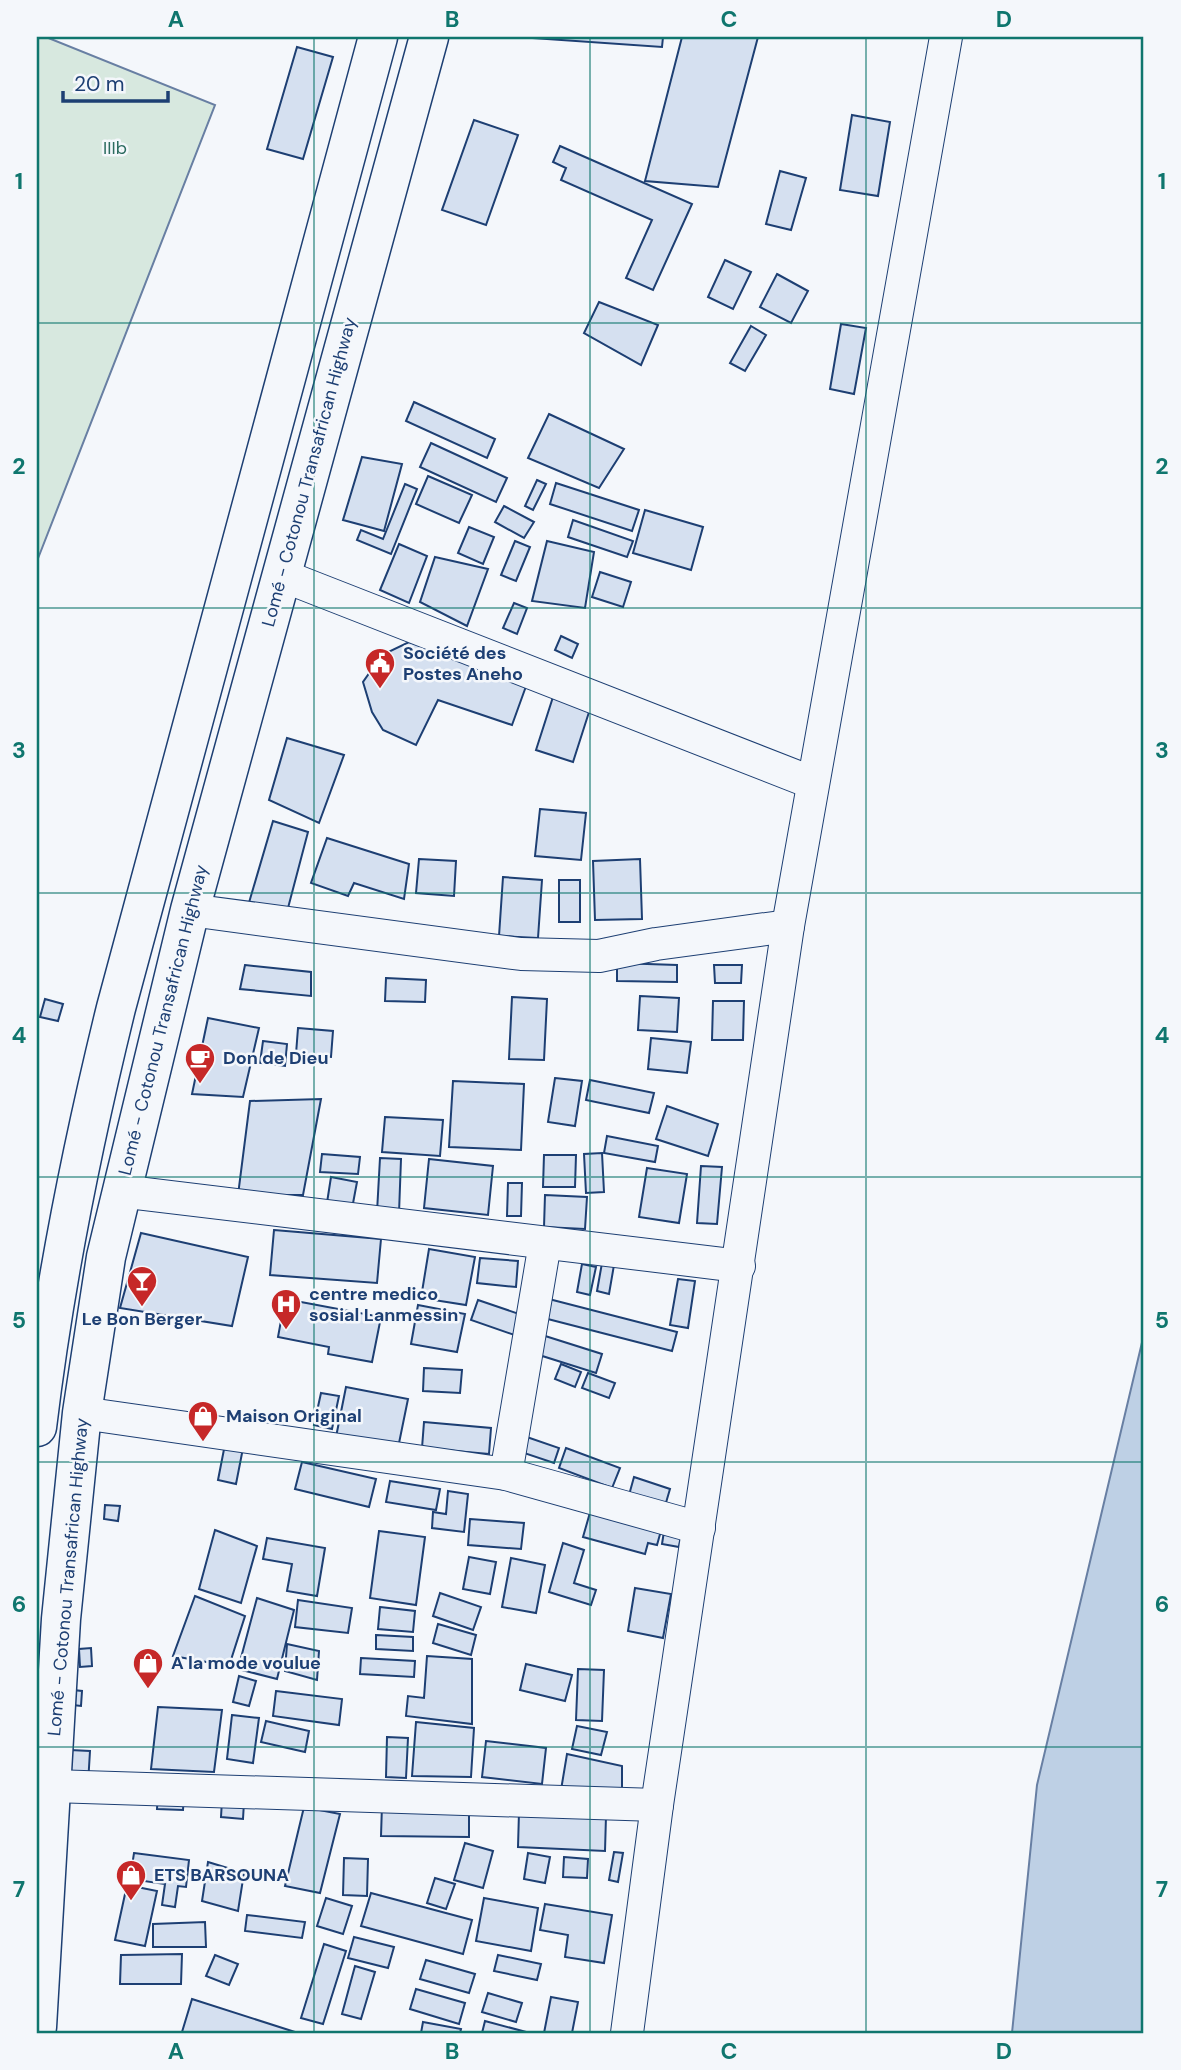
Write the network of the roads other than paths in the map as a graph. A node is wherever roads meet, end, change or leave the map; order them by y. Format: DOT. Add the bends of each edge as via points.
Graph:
graph roads {
  1 [pos="378,37"];
  2 [pos="429,37"];
  3 [pos="946,37"];
  4 [pos="281,575"];
  5 [pos="813,783"];
  6 [pos="190,910"];
  7 [pos="788,926"];
  8 [pos="120,1191"];
  9 [pos="545,1243"];
  10 [pos="739,1266"];
  11 [pos="82,1413"];
  12 [pos="37,1427"];
  13 [pos="506,1474"];
  14 [pos="699,1528"];
  15 [pos="52,1786"];
  16 [pos="657,1805"];
  17 [pos="37,2027"];
  18 [pos="628,2033"];
  1 -- 12 [label="highway" via="116,1008 87,1129 47,1343"];
  2 -- 4 [label="highway, Lomé - Cotonou Transafrican Highway"];
  3 -- 5 [label="street"];
  4 -- 5 [label="street"];
  4 -- 6 [label="highway, Lomé - Cotonou Transafrican Highway"];
  5 -- 7 [label="street"];
  6 -- 7 [label="street" via="547,955 599,956"];
  6 -- 8 [label="highway, Lomé - Cotonou Transafrican Highway"];
  7 -- 10 [label="street"];
  8 -- 9 [label="street"];
  8 -- 11 [label="highway, Lomé - Cotonou Transafrican Highway"];
  9 -- 10 [label="street"];
  9 -- 13 [label="street"];
  10 -- 14 [label="street"];
  11 -- 13 [label="street"];
  11 -- 15 [label="highway, Lomé - Cotonou Transafrican Highway" via="61,1619"];
  13 -- 14 [label="street"];
  14 -- 16 [label="street"];
  15 -- 16 [label="street"];
  15 -- 17 [label="highway, Lomé - Cotonou Transafrican Highway"];
  16 -- 18 [label="street"];
}
